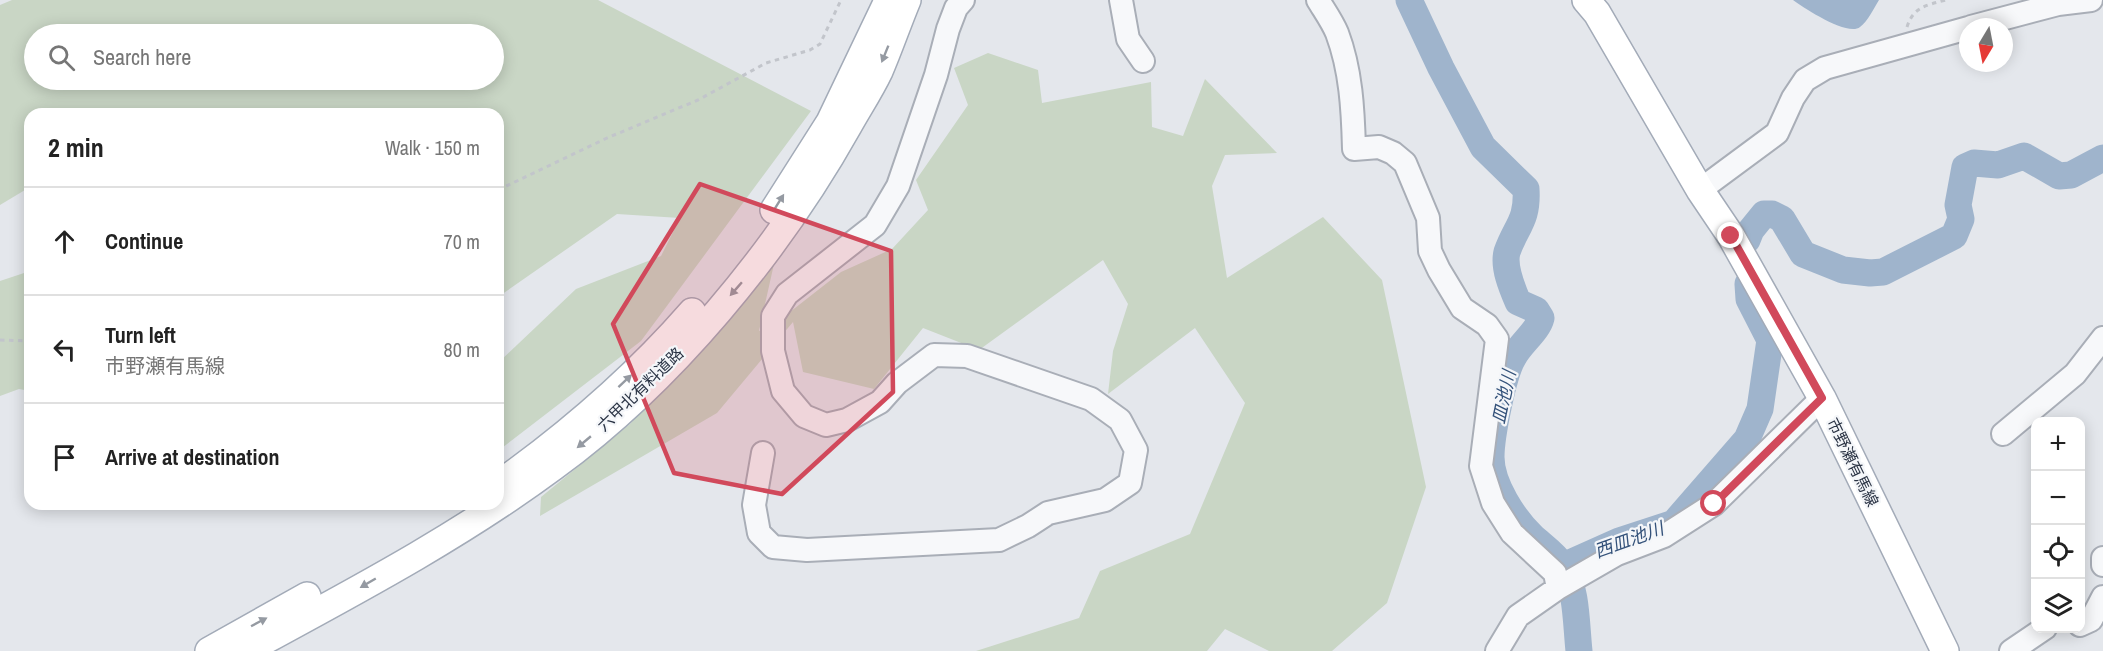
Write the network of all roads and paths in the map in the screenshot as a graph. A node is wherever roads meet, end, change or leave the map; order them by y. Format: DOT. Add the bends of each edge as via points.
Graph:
graph roads {
  1 [pos="841,0"];
  2 [pos="888,0"];
  3 [pos="907,0"];
  4 [pos="963,0"];
  5 [pos="1121,0"];
  6 [pos="1318,0"];
  7 [pos="1586,0"];
  8 [pos="1946,0"];
  9 [pos="2091,0"];
  10 [pos="2004,18"];
  11 [pos="1959,30"];
  12 [pos="1902,48"];
  13 [pos="1143,61"];
  14 [pos="504,187"];
  15 [pos="1700,190"];
  16 [pos="2103,338"];
  17 [pos="0,340"];
  18 [pos="24,341"];
  19 [pos="1822,398"];
  20 [pos="2004,434"];
  21 [pos="763,453"];
  22 [pos="504,480"];
  23 [pos="504,501"];
  24 [pos="456,510"];
  25 [pos="491,510"];
  26 [pos="2103,558"];
  27 [pos="2103,565"];
  28 [pos="1566,584"];
  29 [pos="2103,597"];
  30 [pos="2085,623"];
  31 [pos="2038,633"];
  32 [pos="208,651"];
  33 [pos="245,651"];
  34 [pos="1497,651"];
  35 [pos="1945,651"];
  36 [pos="2012,651"];
  1 -- 14 [label="path" via="815,47 766,63 698,100"];
  22 -- 2 [label="main road, 六甲北有料道路, one-way" via="560,438 628,378 735,262 772,213 830,122"];
  3 -- 23 [label="main road, 六甲北有料道路, one-way" via="878,73 832,154 744,279 664,371 554,467"];
  4 -- 21 [label="street" via="948,29 898,186 875,225 787,294 773,316 773,351 783,391 804,416 826,426 847,420 880,402 897,383 934,356 967,356 1091,399 1120,420 1136,450 1130,483 1105,500 1048,513 999,540 807,550 773,547 759,533 754,505"];
  5 -- 13 [label="street" via="1128,39"];
  6 -- 28 [label="street" via="1336,32 1348,76 1354,149 1379,147 1405,163 1428,218 1431,251 1439,270 1462,308 1487,325 1497,339 1481,466 1498,510 1512,533"];
  7 -- 15 [label="main road, 市野瀬有馬線"];
  8 -- 12 [label="path" via="1925,5 1913,13"];
  9 -- 10 [label="street"];
  11 -- 12 [label="street"];
  12 -- 15 [label="street" via="1825,68 1805,80 1777,133"];
  15 -- 19 [label="main road, 市野瀬有馬線" via="1731,236"];
  16 -- 20 [label="street" via="2075,374"];
  17 -- 18 [label="path"];
  19 -- 28 [label="street" via="1714,504 1664,536 1617,554"];
  19 -- 35 [label="main road, 市野瀬有馬線"];
  32 -- 24 [label="main road, one-way"];
  25 -- 33 [label="main road, 六甲北有料道路, one-way"];
  26 -- 27 [label="street"];
  28 -- 34 [label="street" via="1518,616"];
  29 -- 30 [label="street" via="2091,620"];
  31 -- 36 [label="street"];
}
